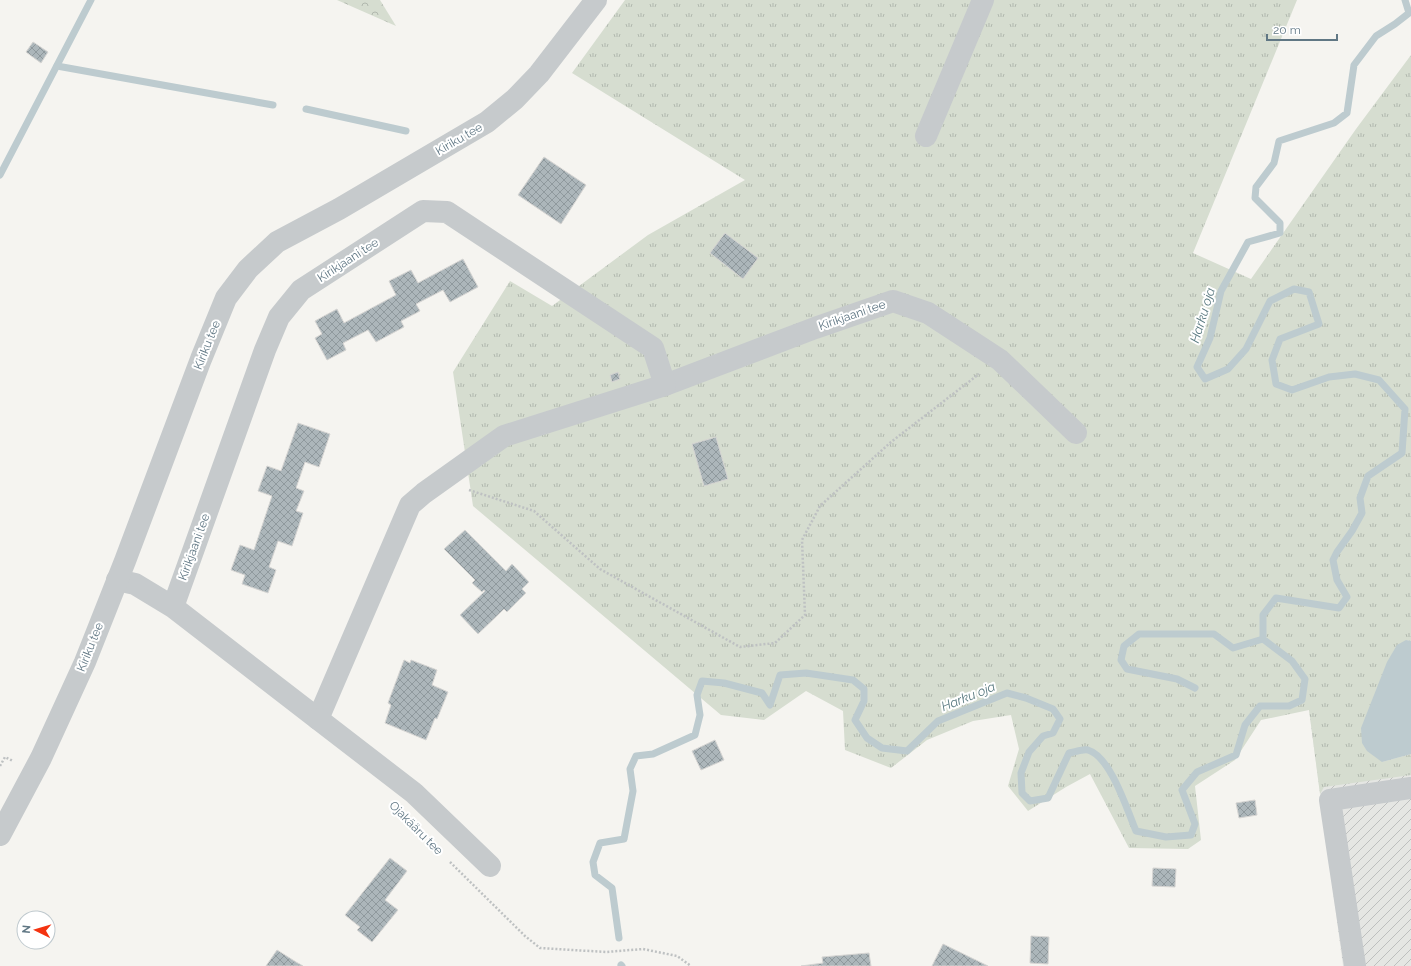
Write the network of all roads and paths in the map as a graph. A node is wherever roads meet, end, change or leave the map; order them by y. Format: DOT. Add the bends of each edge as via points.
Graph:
graph roads {
  1 [pos="596,0"];
  2 [pos="984,0"];
  3 [pos="926,136"];
  4 [pos="1000,360"];
  5 [pos="665,384"];
  6 [pos="1076,433"];
  7 [pos="468,489"];
  8 [pos="117,580"];
  9 [pos="173,607"];
  10 [pos="318,719"];
  11 [pos="1411,788"];
  12 [pos="0,835"];
  13 [pos="448,860"];
  14 [pos="490,866"];
  15 [pos="691,966"];
  16 [pos="1355,966"];
  1 -- 8 [label="street, Kiriku tee" via="539,74 516,99 487,122 339,209 277,242 248,269 226,298"];
  2 -- 3 [label="street"];
  4 -- 5 [label="street, Kirikjaani tee" via="928,313 893,301"];
  4 -- 6 [label="street, Kirikjaani tee"];
  4 -- 7 [label="path" via="891,442 820,506 802,540 805,615 775,643 740,648 600,569 534,512"];
  5 -- 9 [label="street, Kirikjaani tee" via="652,348 447,212 423,211 301,290 279,317"];
  5 -- 10 [label="street, Kirikjaani tee" via="504,436 410,505"];
  8 -- 9 [label="street" via="135,584"];
  8 -- 12 [label="street, Kiriku tee" via="41,758"];
  9 -- 10 [label="street"];
  10 -- 14 [label="street, Ojakääru tee" via="414,793"];
  11 -- 16 [label="street" via="1330,800"];
  13 -- 15 [label="path, Ojakääru tee" via="540,948 606,952 643,949 677,956"];
}
